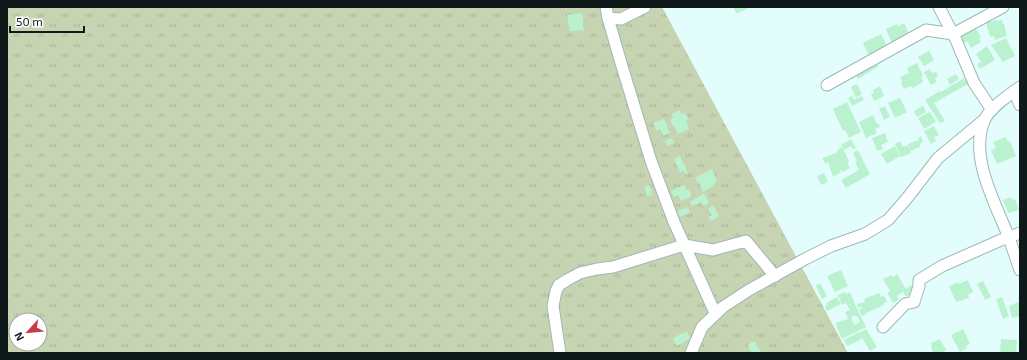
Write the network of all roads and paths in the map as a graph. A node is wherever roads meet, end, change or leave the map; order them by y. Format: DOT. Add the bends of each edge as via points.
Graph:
graph roads {
  1 [pos="645,7"];
  2 [pos="940,7"];
  3 [pos="1003,7"];
  4 [pos="607,12"];
  5 [pos="953,34"];
  6 [pos="827,85"];
  7 [pos="1017,89"];
  8 [pos="1020,105"];
  9 [pos="992,110"];
  10 [pos="984,120"];
  11 [pos="1020,233"];
  12 [pos="1009,238"];
  13 [pos="684,245"];
  14 [pos="1020,270"];
  15 [pos="775,276"];
  16 [pos="715,313"];
  17 [pos="883,328"];
  18 [pos="560,353"];
  19 [pos="691,353"];
  1 -- 4 [label="street" via="620,19"];
  2 -- 5 [label="street"];
  3 -- 5 [label="street"];
  4 -- 13 [label="street" via="651,161"];
  5 -- 6 [label="street" via="926,30"];
  5 -- 9 [label="street" via="974,83"];
  7 -- 8 [label="street"];
  7 -- 9 [label="street"];
  9 -- 10 [label="street"];
  10 -- 12 [label="street" via="980,149 983,173"];
  10 -- 15 [label="street" via="938,158 899,209 882,225 831,246"];
  11 -- 12 [label="street"];
  12 -- 14 [label="street"];
  12 -- 17 [label="street" via="942,266 919,280 914,302 905,304"];
  13 -- 15 [label="street" via="713,250 746,241"];
  13 -- 16 [label="street"];
  13 -- 18 [label="street" via="613,267 580,273 560,285 554,306"];
  15 -- 16 [label="street"];
  16 -- 19 [label="street" via="702,327"];
}
